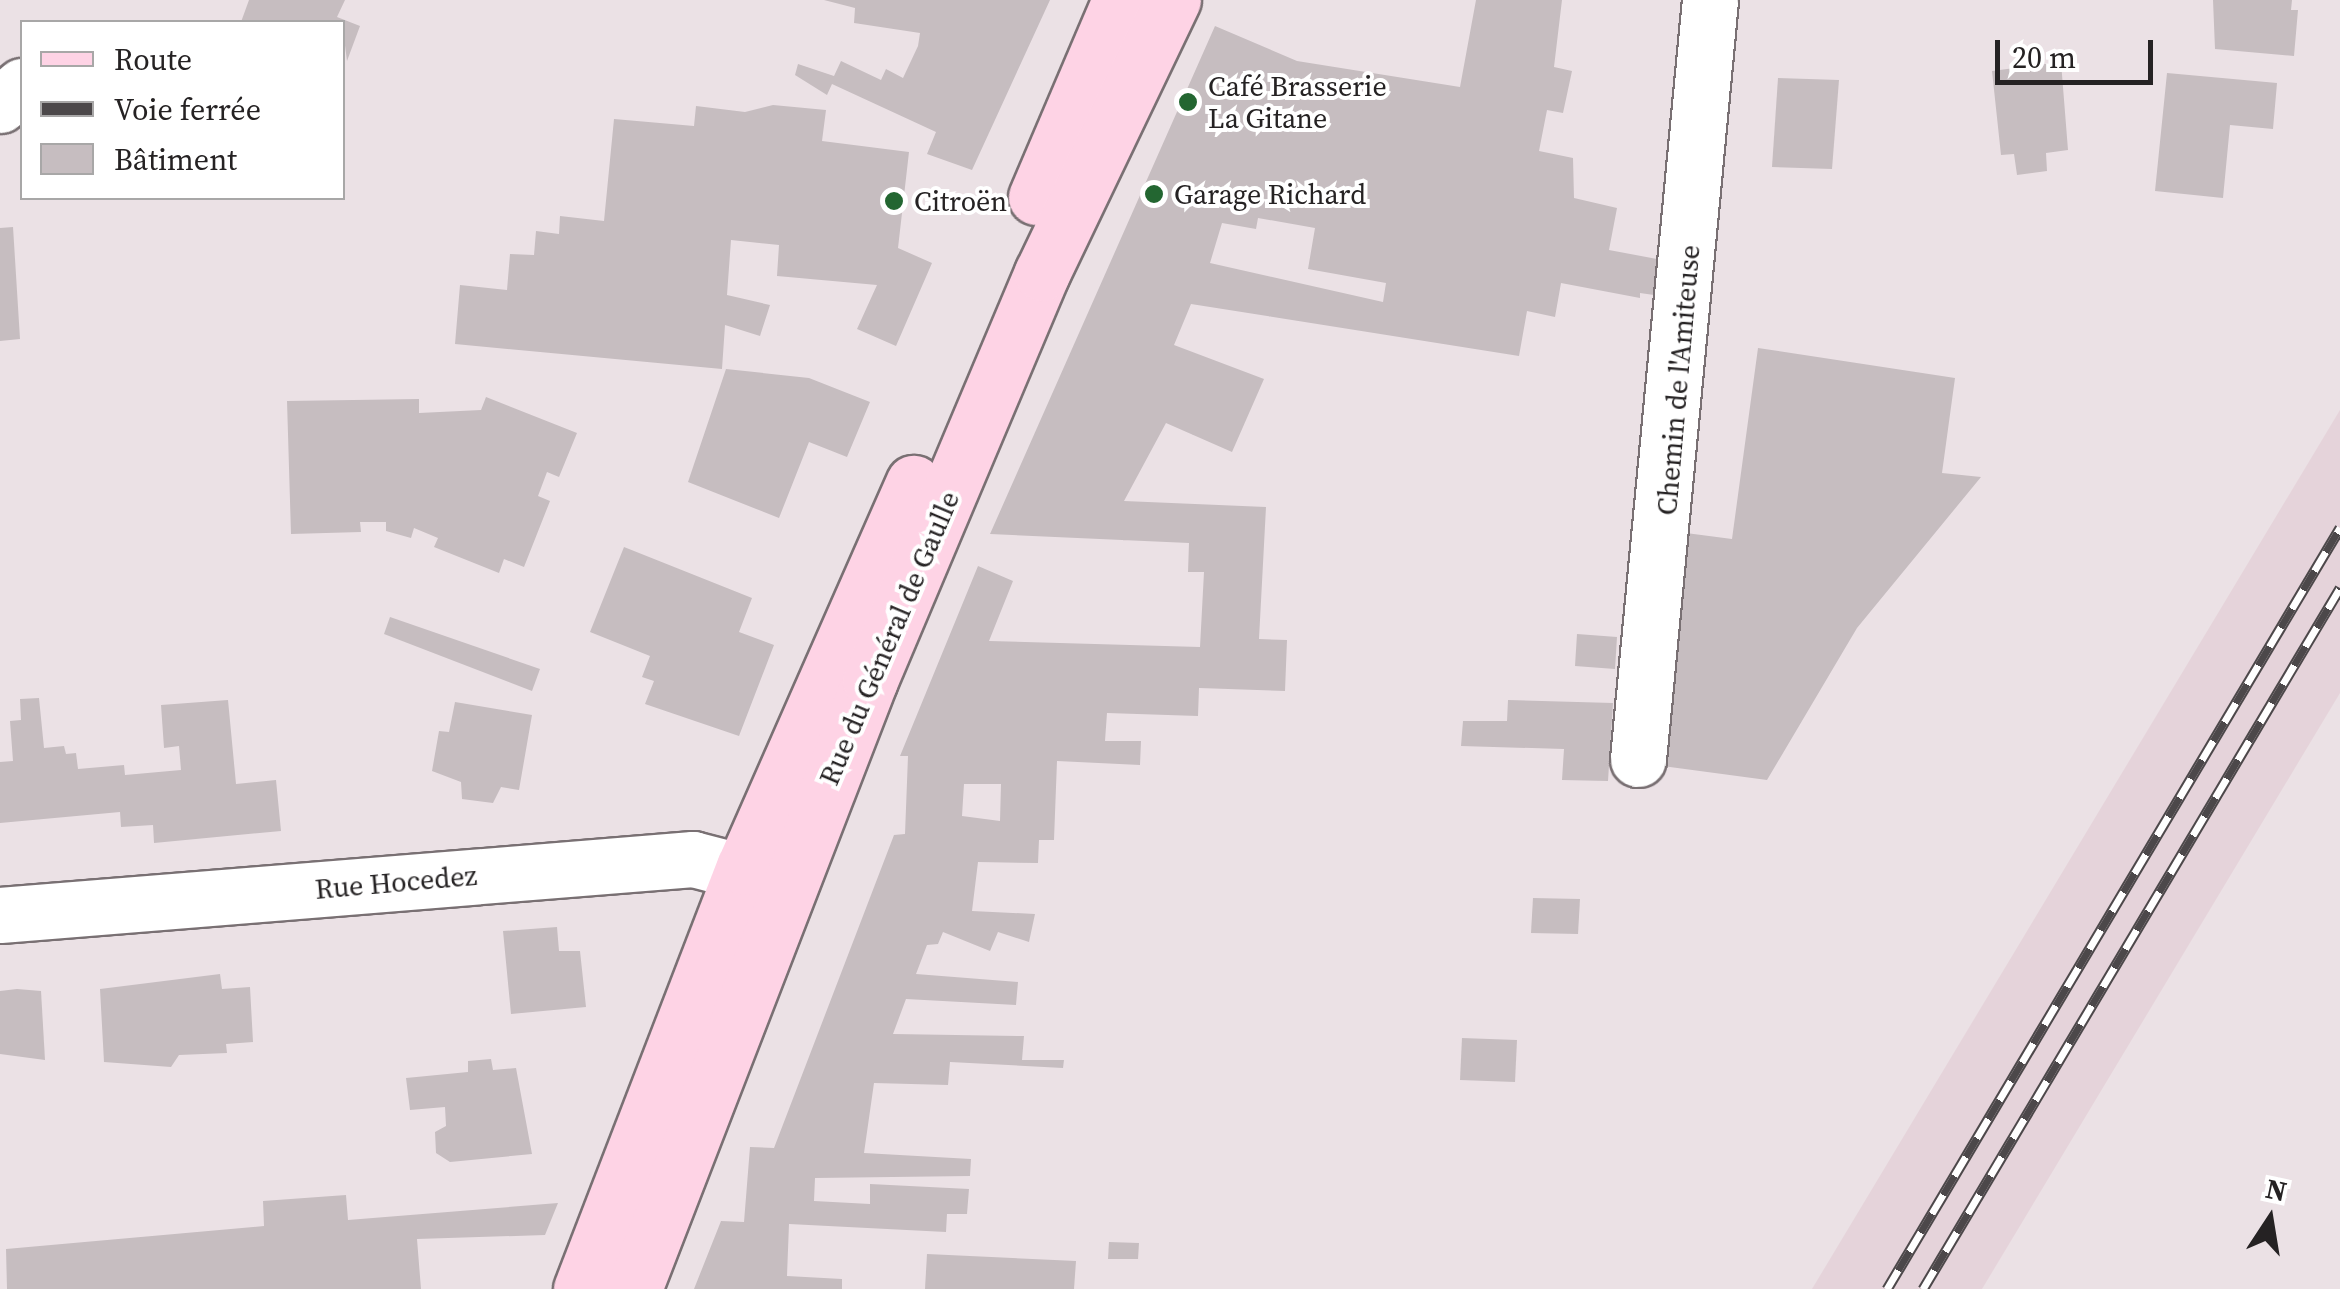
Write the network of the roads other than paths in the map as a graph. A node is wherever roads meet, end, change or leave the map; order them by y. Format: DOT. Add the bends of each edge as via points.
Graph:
graph roads {
  1 [pos="1120,0"];
  2 [pos="1173,0"];
  3 [pos="1710,0"];
  4 [pos="20,88"];
  5 [pos="0,105"];
  6 [pos="1638,759"];
  7 [pos="766,876"];
  8 [pos="0,916"];
  9 [pos="581,1289"];
  10 [pos="634,1289"];
  1 -- 7 [label="main road, Rue du Général de Gaulle"];
  2 -- 7 [label="main road, Rue du Général de Gaulle"];
  3 -- 6 [label="street, Chemin de l'Amiteuse"];
  4 -- 5 [label="street"];
  7 -- 8 [label="street, Rue Hocedez" via="693,860"];
  7 -- 9 [label="main road, Rue du Général de Gaulle"];
  7 -- 10 [label="main road, Rue du Général de Gaulle"];
}
